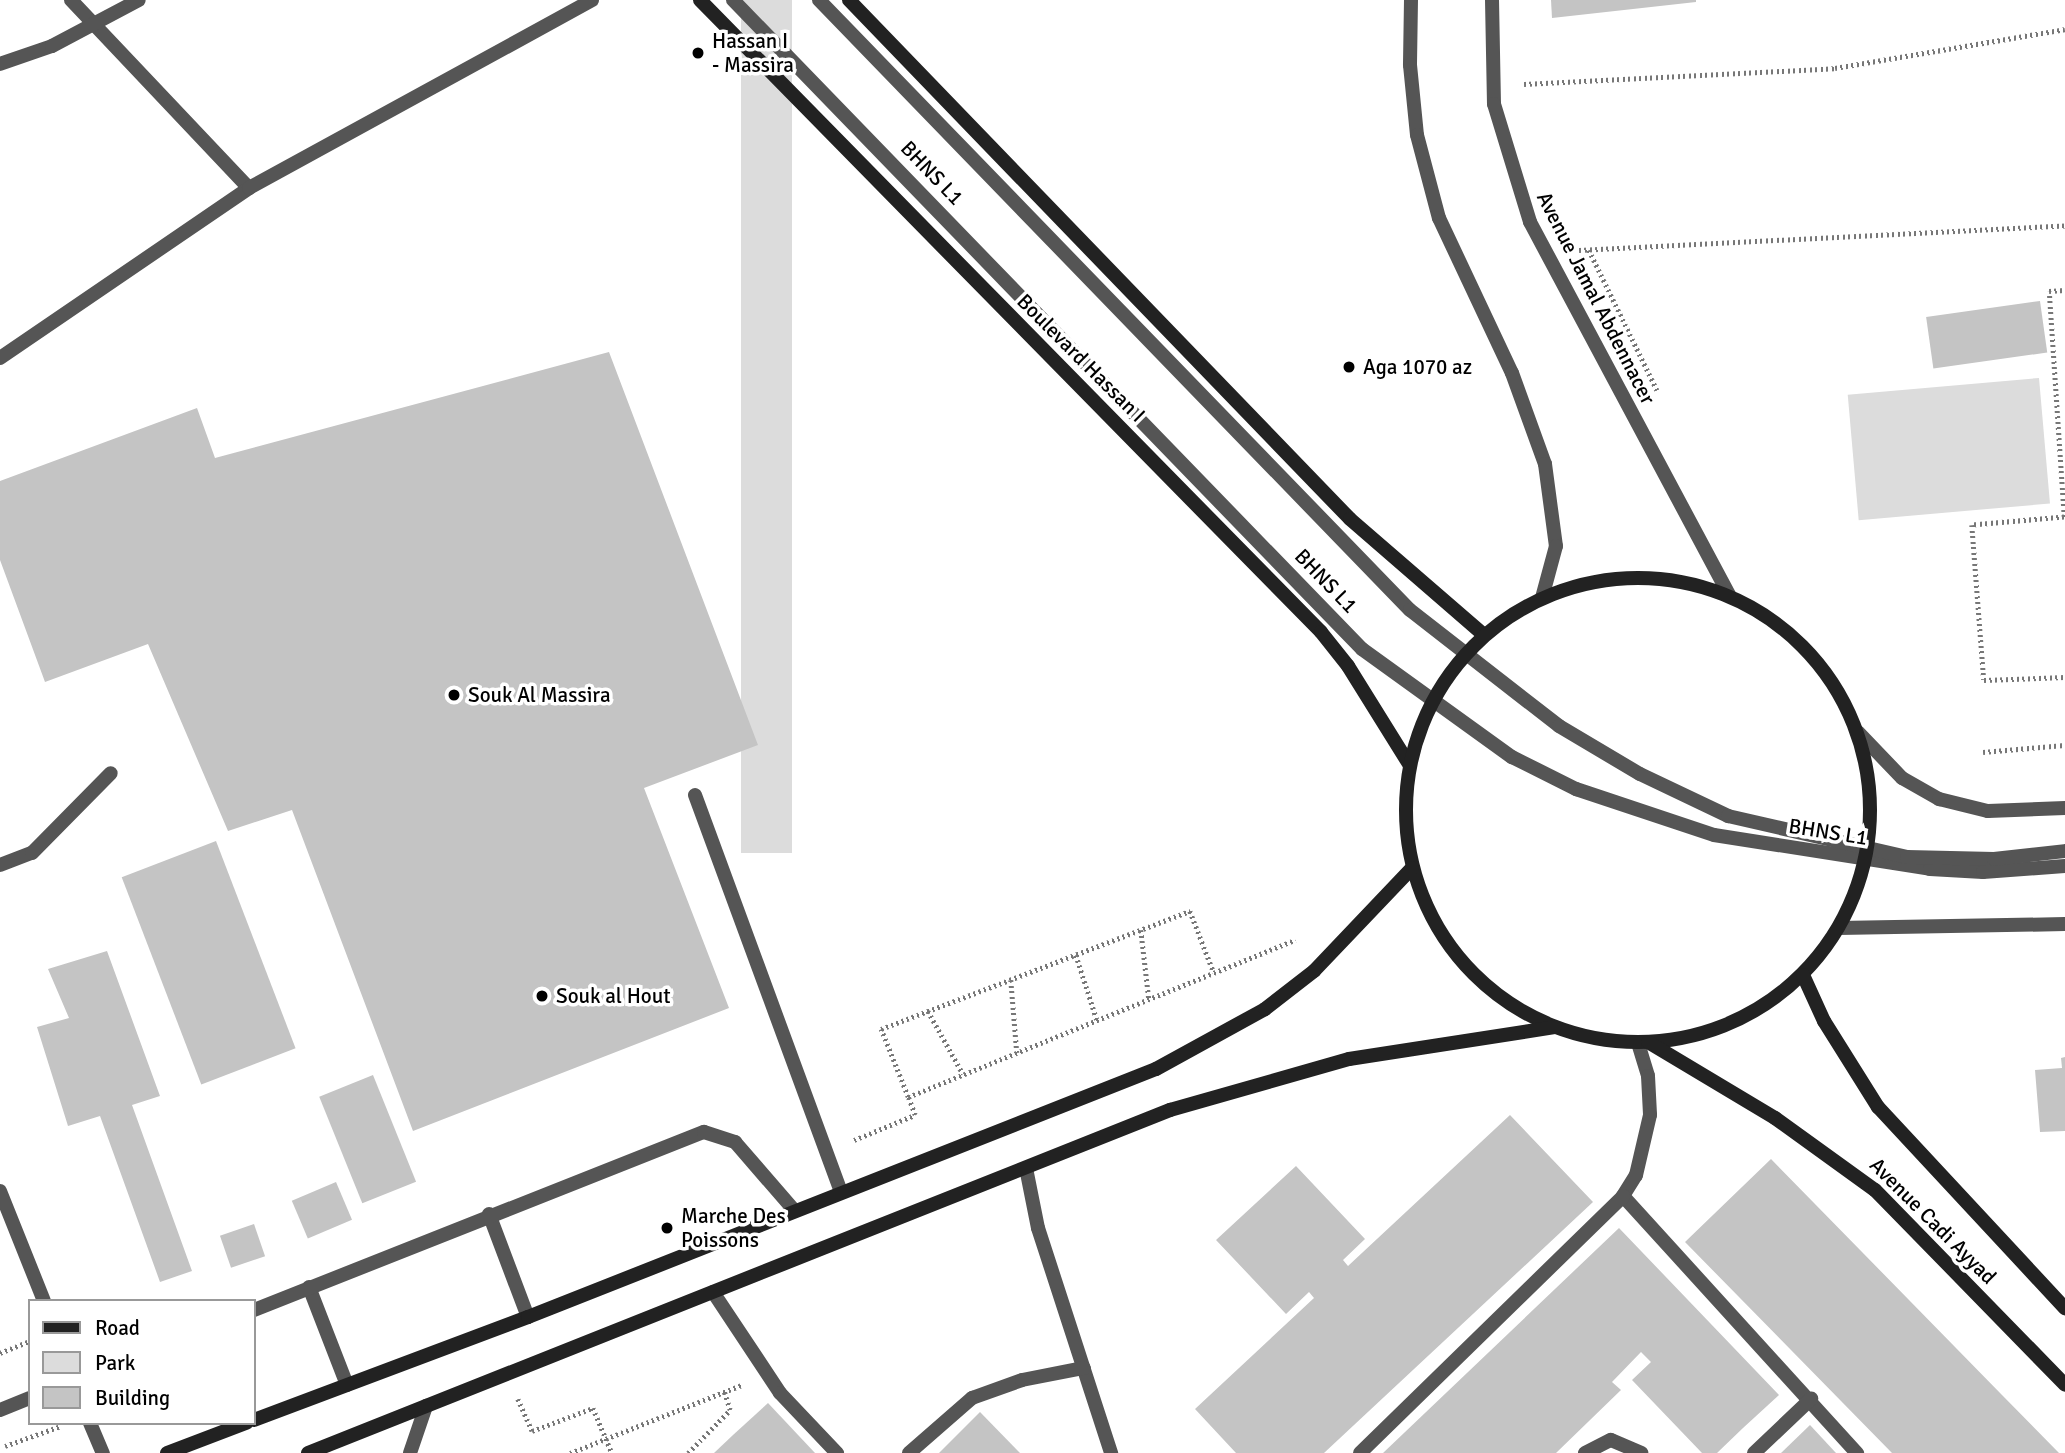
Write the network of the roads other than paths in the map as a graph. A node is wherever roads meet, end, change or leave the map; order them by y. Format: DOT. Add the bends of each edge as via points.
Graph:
graph roads {
  1 [pos="71,0"];
  2 [pos="139,0"];
  3 [pos="592,0"];
  4 [pos="700,0"];
  5 [pos="733,0"];
  6 [pos="819,0"];
  7 [pos="849,0"];
  8 [pos="1411,0"];
  9 [pos="1492,0"];
  10 [pos="94,24"];
  11 [pos="0,64"];
  12 [pos="249,188"];
  13 [pos="0,358"];
  14 [pos="1729,595"];
  15 [pos="1542,598"];
  16 [pos="1484,635"];
  17 [pos="1465,652"];
  18 [pos="1433,702"];
  19 [pos="1858,732"];
  20 [pos="1409,764"];
  21 [pos="111,773"];
  22 [pos="695,795"];
  23 [pos="2065,808"];
  24 [pos="2065,851"];
  25 [pos="1866,853"];
  26 [pos="0,865"];
  27 [pos="2065,866"];
  28 [pos="1412,868"];
  29 [pos="2065,924"];
  30 [pos="1839,928"];
  31 [pos="1803,975"];
  32 [pos="1555,1027"];
  33 [pos="1643,1042"];
  34 [pos="1026,1168"];
  35 [pos="0,1191"];
  36 [pos="841,1191"];
  37 [pos="1623,1196"];
  38 [pos="794,1210"];
  39 [pos="489,1214"];
  40 [pos="309,1287"];
  41 [pos="713,1292"];
  42 [pos="43,1299"];
  43 [pos="2065,1308"];
  44 [pos="256,1309"];
  45 [pos="528,1317"];
  46 [pos="1084,1368"];
  47 [pos="347,1385"];
  48 [pos="2065,1385"];
  49 [pos="28,1399"];
  50 [pos="1811,1399"];
  51 [pos="426,1406"];
  52 [pos="0,1410"];
  53 [pos="256,1419"];
  54 [pos="91,1425"];
  55 [pos="241,1425"];
  56 [pos="103,1453"];
  57 [pos="167,1453"];
  58 [pos="308,1453"];
  59 [pos="410,1453"];
  60 [pos="837,1453"];
  61 [pos="909,1453"];
  62 [pos="1111,1453"];
  63 [pos="1360,1453"];
  64 [pos="1585,1453"];
  65 [pos="1641,1453"];
  66 [pos="1754,1453"];
  67 [pos="1857,1453"];
  1 -- 10 [label="street"];
  2 -- 10 [label="street"];
  3 -- 12 [label="street"];
  4 -- 20 [label="main road, Boulevard Hassan I" via="1321,632 1348,666"];
  5 -- 18 [label="street, BHNS L1" via="1362,649"];
  6 -- 17 [label="street, BHNS L1" via="1410,610"];
  7 -- 16 [label="main road" via="1350,519"];
  8 -- 15 [label="street" via="1410,65 1417,135 1440,218 1512,373 1545,464 1556,546"];
  9 -- 14 [label="street, Avenue Jamal Abdennacer" via="1494,86 1510,162 1530,222"];
  10 -- 11 [label="street"];
  10 -- 12 [label="street"];
  12 -- 13 [label="street"];
  14 -- 15 [label="main road" via="1667,579 1604,580"];
  14 -- 19 [label="main road" via="1784,628 1819,666"];
  15 -- 16 [label="main road"];
  16 -- 17 [label="main road"];
  17 -- 18 [label="main road"];
  17 -- 25 [label="street, BHNS L1" via="1559,726 1640,774 1728,816"];
  18 -- 20 [label="main road"];
  18 -- 25 [label="street, BHNS L1" via="1512,757 1576,789 1714,835"];
  19 -- 23 [label="street" via="1902,778 1939,799 1988,811"];
  19 -- 25 [label="main road" via="1870,780"];
  20 -- 28 [label="main road" via="1405,817"];
  21 -- 26 [label="street" via="32,853"];
  22 -- 36 [label="street"];
  24 -- 25 [label="street, BHNS L1" via="1994,859"];
  25 -- 27 [label="street, BHNS L1" via="1983,872"];
  25 -- 30 [label="main road"];
  28 -- 32 [label="main road" via="1442,935 1491,989"];
  28 -- 36 [label="main road" via="1314,971 1212,1042 1156,1069"];
  29 -- 30 [label="street"];
  30 -- 31 [label="main road"];
  31 -- 33 [label="main road" via="1770,1003 1732,1023 1691,1037"];
  31 -- 43 [label="main road, Avenue Cadi Ayyad" via="1824,1021 1878,1107"];
  32 -- 33 [label="main road" via="1595,1038"];
  32 -- 34 [label="main road" via="1395,1049 1255,1083 1170,1110"];
  33 -- 37 [label="street" via="1650,1115 1636,1175"];
  33 -- 48 [label="main road, Avenue Cadi Ayyad" via="1775,1118 1854,1172 1905,1218"];
  34 -- 41 [label="main road"];
  34 -- 46 [label="street" via="1038,1228"];
  35 -- 42 [label="street"];
  36 -- 38 [label="main road"];
  37 -- 50 [label="street"];
  37 -- 63 [label="street"];
  38 -- 39 [label="street" via="735,1142 704,1132"];
  38 -- 45 [label="main road"];
  39 -- 40 [label="street"];
  39 -- 45 [label="street"];
  40 -- 44 [label="street"];
  40 -- 47 [label="street"];
  41 -- 51 [label="main road"];
  41 -- 60 [label="street" via="768,1375"];
  45 -- 47 [label="main road"];
  46 -- 61 [label="street" via="1022,1380 972,1398"];
  46 -- 62 [label="street"];
  47 -- 53 [label="main road"];
  49 -- 52 [label="street"];
  50 -- 66 [label="street"];
  50 -- 67 [label="street"];
  51 -- 58 [label="main road"];
  51 -- 59 [label="street"];
  54 -- 56 [label="street"];
  55 -- 57 [label="main road"];
  64 -- 65 [label="street" via="1611,1440"];
}
